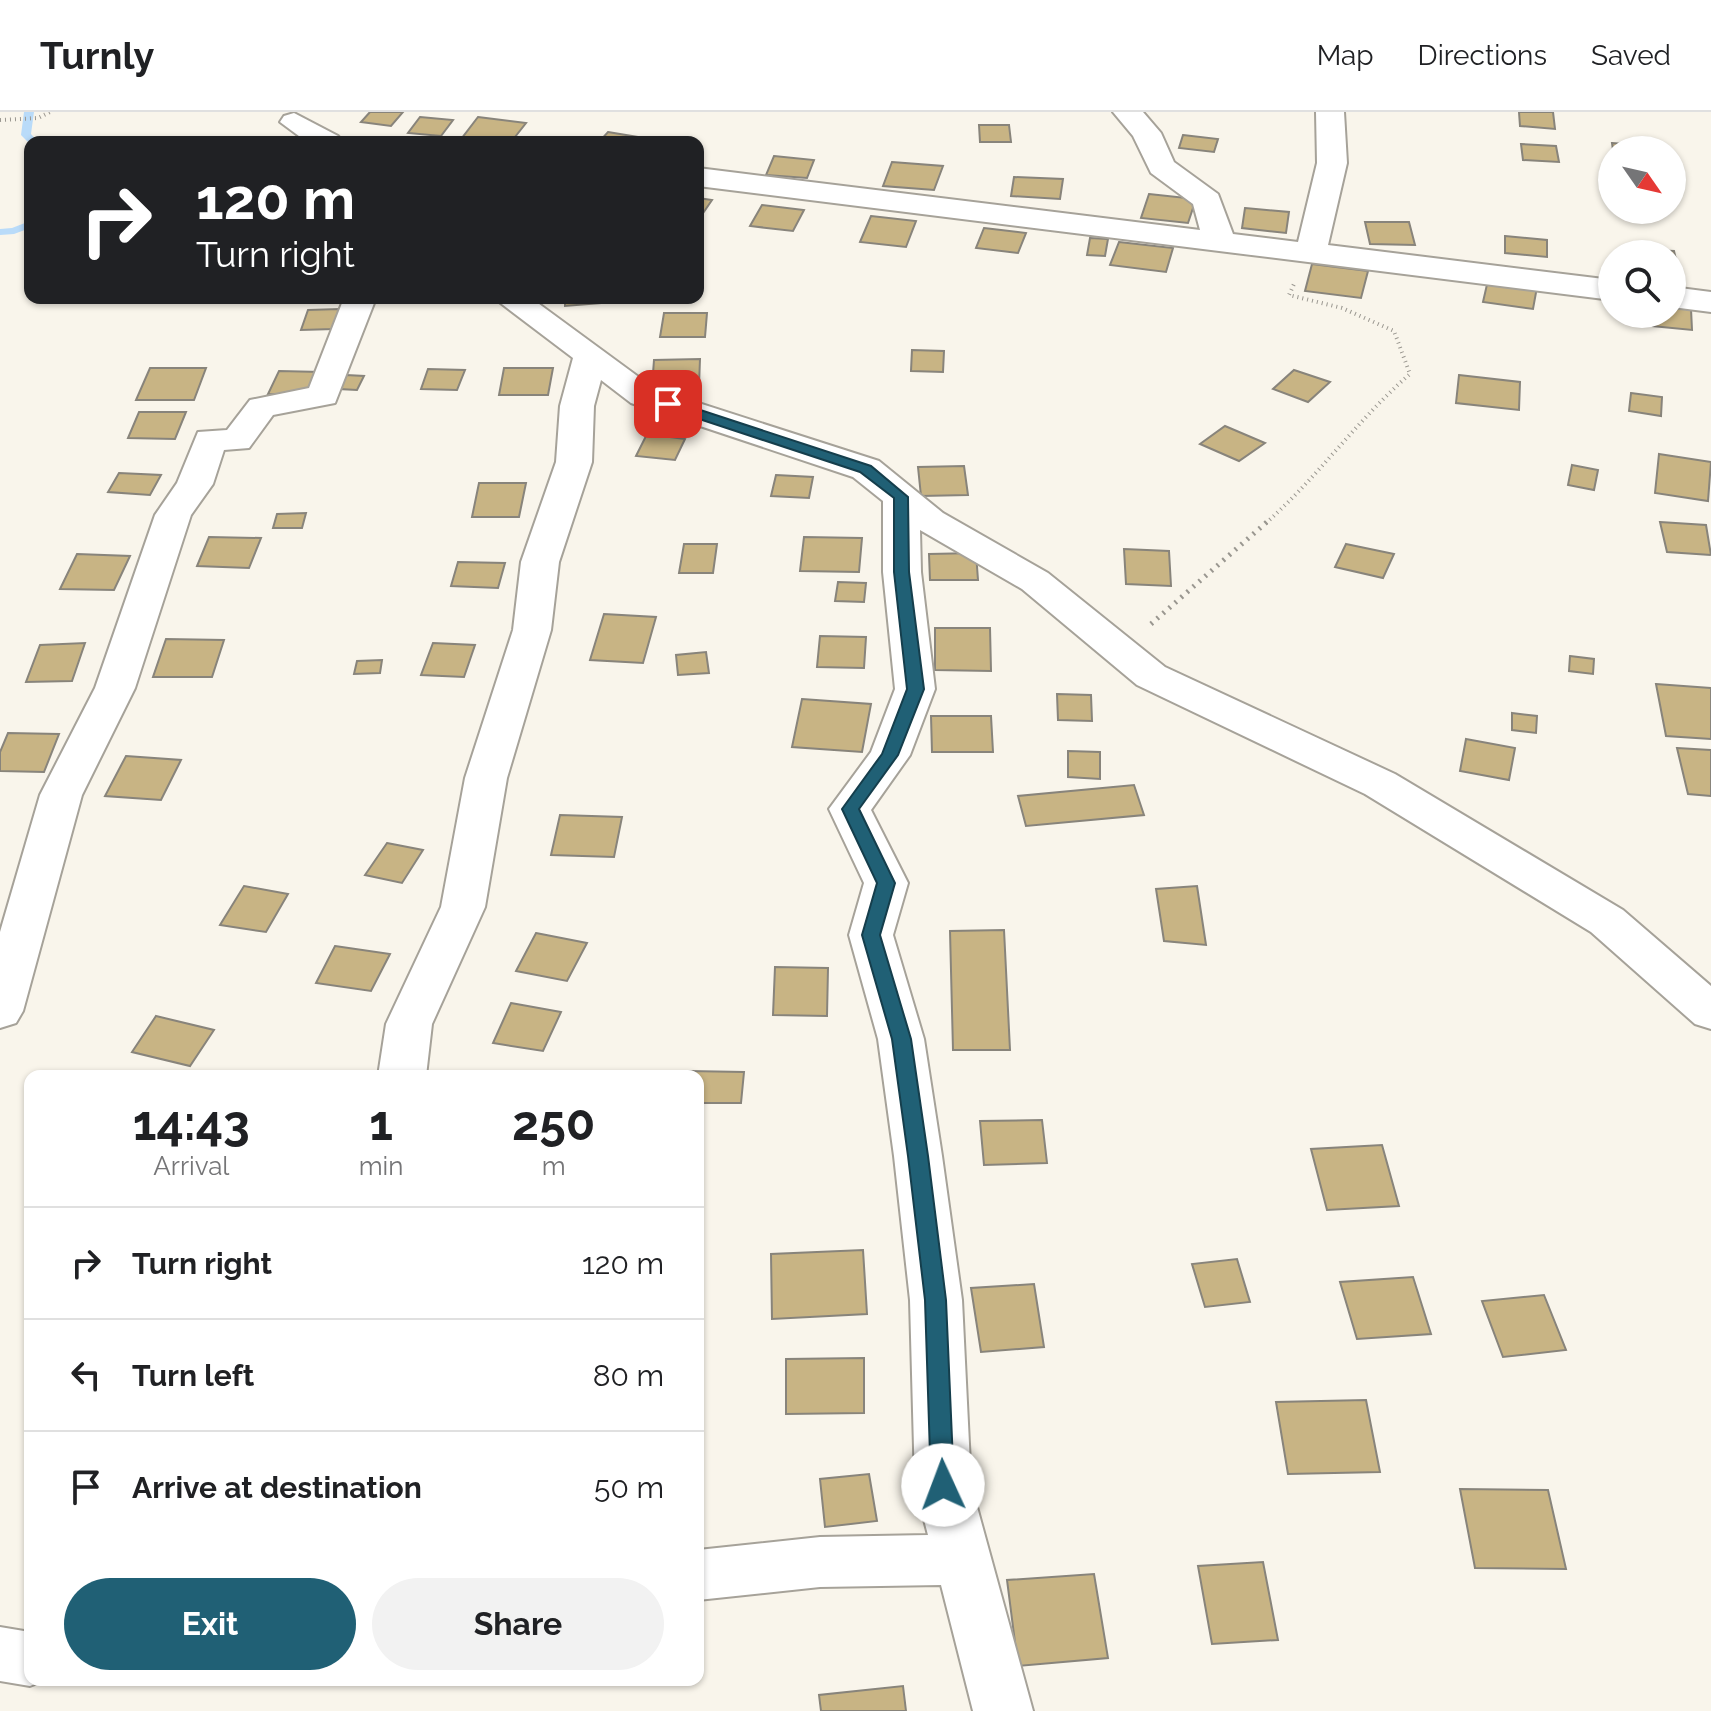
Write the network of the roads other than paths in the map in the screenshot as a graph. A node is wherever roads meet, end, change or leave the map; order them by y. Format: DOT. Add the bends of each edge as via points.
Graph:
graph roads {
  1 [pos="1127,112"];
  2 [pos="1330,112"];
  3 [pos="294,122"];
  4 [pos="318,136"];
  5 [pos="704,178"];
  6 [pos="1219,240"];
  7 [pos="1311,252"];
  8 [pos="1598,288"];
  9 [pos="1686,299"];
  10 [pos="1711,302"];
  11 [pos="358,304"];
  12 [pos="518,304"];
  13 [pos="590,355"];
  14 [pos="901,497"];
  15 [pos="0,1011"];
  16 [pos="1711,1012"];
  17 [pos="403,1070"];
  18 [pos="962,1560"];
  19 [pos="704,1574"];
  20 [pos="0,1654"];
  21 [pos="24,1658"];
  22 [pos="1003,1711"];
  1 -- 6 [label="street" via="1146,133 1161,167 1207,200"];
  2 -- 7 [label="street" via="1332,163"];
  3 -- 4 [label="street"];
  5 -- 6 [label="street"];
  6 -- 7 [label="street"];
  7 -- 8 [label="street"];
  9 -- 10 [label="street"];
  11 -- 15 [label="street" via="323,396 262,407 237,441 210,439 195,484 173,515 115,688 61,795"];
  12 -- 13 [label="street"];
  13 -- 14 [label="street" via="643,396 866,469"];
  13 -- 17 [label="street" via="577,406 574,462 540,562 532,630 486,778 463,907 409,1024"];
  14 -- 16 [label="street" via="930,521 1035,581 1151,676 1380,784 1607,921"];
  14 -- 18 [label="street" via="902,572 915,689 890,755 850,809 886,883 871,935 901,1039 936,1300 943,1485"];
  18 -- 19 [label="street" via="820,1562"];
  18 -- 22 [label="street"];
  20 -- 21 [label="street"];
}
